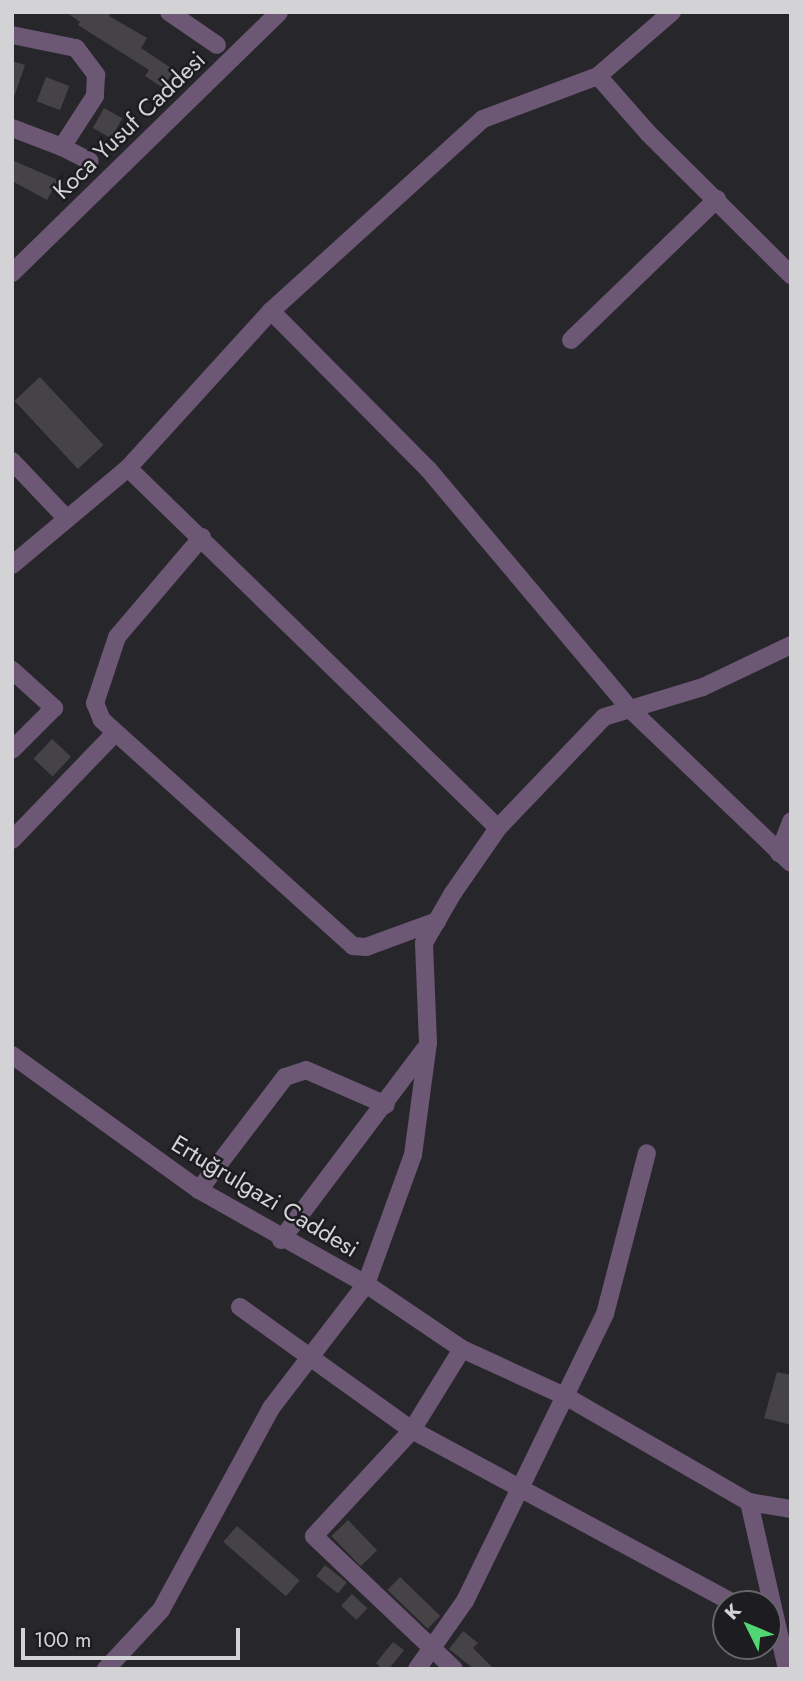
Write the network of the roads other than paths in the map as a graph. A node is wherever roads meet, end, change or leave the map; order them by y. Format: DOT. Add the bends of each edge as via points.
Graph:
graph roads {
  1 [pos="169,12"];
  2 [pos="279,12"];
  3 [pos="672,12"];
  4 [pos="12,35"];
  5 [pos="217,45"];
  6 [pos="598,76"];
  7 [pos="12,128"];
  8 [pos="62,147"];
  9 [pos="90,161"];
  10 [pos="717,199"];
  11 [pos="12,273"];
  12 [pos="791,275"];
  13 [pos="271,311"];
  14 [pos="571,340"];
  15 [pos="12,461"];
  16 [pos="128,468"];
  17 [pos="67,519"];
  18 [pos="202,537"];
  19 [pos="12,565"];
  20 [pos="791,645"];
  21 [pos="12,670"];
  22 [pos="631,710"];
  23 [pos="115,733"];
  24 [pos="12,750"];
  25 [pos="791,821"];
  26 [pos="498,828"];
  27 [pos="12,840"];
  28 [pos="785,858"];
  29 [pos="437,921"];
  30 [pos="428,1043"];
  31 [pos="12,1055"];
  32 [pos="386,1105"];
  33 [pos="647,1153"];
  34 [pos="199,1190"];
  35 [pos="281,1240"];
  36 [pos="366,1284"];
  37 [pos="240,1307"];
  38 [pos="462,1349"];
  39 [pos="310,1360"];
  40 [pos="567,1397"];
  41 [pos="412,1430"];
  42 [pos="520,1491"];
  43 [pos="749,1502"];
  44 [pos="791,1509"];
  45 [pos="770,1590"];
  46 [pos="712,1592"];
  47 [pos="782,1642"];
  48 [pos="435,1648"];
  49 [pos="106,1669"];
  50 [pos="416,1669"];
  51 [pos="454,1669"];
  52 [pos="787,1669"];
  1 -- 5 [label="street"];
  2 -- 11 [label="street, Koca Yusuf Caddesi"];
  3 -- 6 [label="street"];
  4 -- 8 [label="street" via="76,48 96,75 95,96"];
  6 -- 10 [label="street" via="648,133"];
  6 -- 13 [label="street" via="483,119"];
  7 -- 8 [label="street"];
  8 -- 9 [label="street"];
  10 -- 12 [label="street"];
  10 -- 14 [label="street"];
  13 -- 16 [label="street"];
  13 -- 22 [label="street" via="428,469"];
  15 -- 17 [label="street"];
  16 -- 17 [label="street"];
  16 -- 18 [label="street"];
  17 -- 19 [label="street"];
  18 -- 23 [label="street" via="117,637 107,657 95,703 102,720"];
  18 -- 26 [label="street"];
  20 -- 22 [label="street" via="703,687"];
  21 -- 24 [label="street" via="54,708"];
  22 -- 26 [label="street" via="604,717"];
  22 -- 28 [label="street"];
  23 -- 27 [label="street"];
  23 -- 29 [label="street" via="353,946 366,947"];
  25 -- 28 [label="street"];
  26 -- 29 [label="street"];
  29 -- 30 [label="street" via="424,943"];
  30 -- 32 [label="street"];
  30 -- 36 [label="street" via="413,1155"];
  31 -- 34 [label="street, Ertuğrulgazi Caddesi"];
  32 -- 34 [label="street" via="306,1070 285,1077"];
  32 -- 35 [label="street"];
  33 -- 40 [label="street" via="606,1314"];
  34 -- 35 [label="street, Ertuğrulgazi Caddesi"];
  35 -- 36 [label="street, Ertuğrulgazi Caddesi"];
  36 -- 38 [label="street, Ertuğrulgazi Caddesi"];
  36 -- 39 [label="street"];
  37 -- 39 [label="street"];
  38 -- 40 [label="street, Ertuğrulgazi Caddesi"];
  38 -- 41 [label="street"];
  39 -- 41 [label="street"];
  39 -- 49 [label="street" via="271,1408 161,1610"];
  40 -- 42 [label="street"];
  40 -- 43 [label="street, Ertuğrulgazi Caddesi"];
  41 -- 42 [label="street"];
  41 -- 48 [label="street" via="314,1536"];
  42 -- 46 [label="street"];
  42 -- 48 [label="street" via="465,1601"];
  43 -- 44 [label="street"];
  43 -- 45 [label="street"];
  47 -- 52 [label="street"];
  48 -- 50 [label="street"];
  48 -- 51 [label="street"];
}
